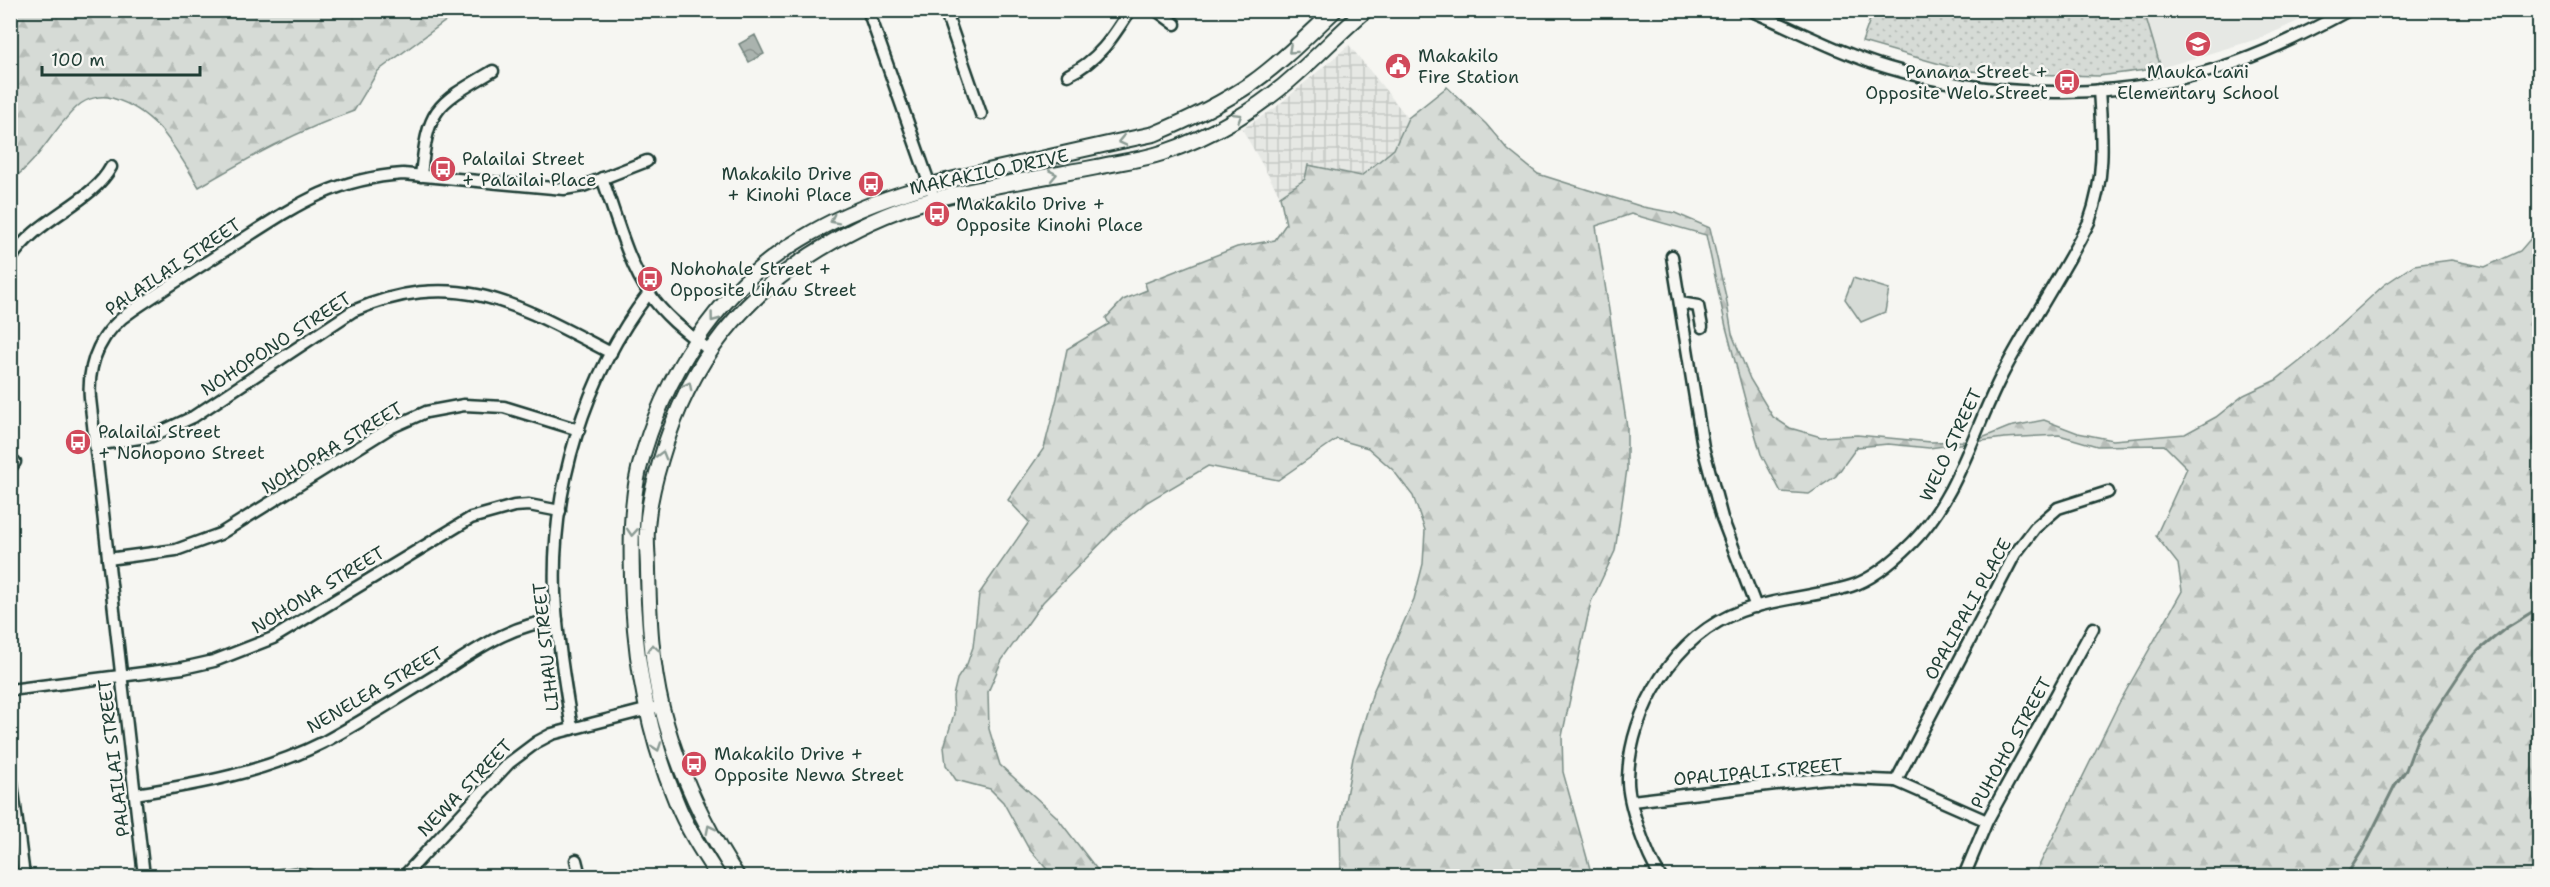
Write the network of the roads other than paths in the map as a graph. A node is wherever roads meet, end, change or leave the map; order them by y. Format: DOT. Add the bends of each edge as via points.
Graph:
graph roads {
  1 [pos="868,10"];
  2 [pos="945,10"];
  3 [pos="1130,10"];
  4 [pos="1156,10"];
  5 [pos="1335,10"];
  6 [pos="1750,10"];
  7 [pos="2349,10"];
  8 [pos="1359,13"];
  9 [pos="1175,24"];
  10 [pos="493,71"];
  11 [pos="1068,75"];
  12 [pos="2099,90"];
  13 [pos="981,114"];
  14 [pos="647,161"];
  15 [pos="111,167"];
  16 [pos="421,176"];
  17 [pos="602,178"];
  18 [pos="929,184"];
  19 [pos="934,199"];
  20 [pos="1672,256"];
  21 [pos="10,260"];
  22 [pos="649,293"];
  23 [pos="1680,303"];
  24 [pos="1702,327"];
  25 [pos="697,340"];
  26 [pos="709,350"];
  27 [pos="610,353"];
  28 [pos="579,430"];
  29 [pos="95,445"];
  30 [pos="2108,492"];
  31 [pos="560,511"];
  32 [pos="108,559"];
  33 [pos="1756,607"];
  34 [pos="557,620"];
  35 [pos="2093,628"];
  36 [pos="122,677"];
  37 [pos="10,690"];
  38 [pos="662,706"];
  39 [pos="647,709"];
  40 [pos="572,729"];
  41 [pos="10,768"];
  42 [pos="1896,781"];
  43 [pos="135,794"];
  44 [pos="1632,801"];
  45 [pos="1988,821"];
  46 [pos="576,861"];
  47 [pos="24,876"];
  48 [pos="144,876"];
  49 [pos="273,876"];
  50 [pos="311,876"];
  51 [pos="404,876"];
  52 [pos="580,876"];
  53 [pos="718,876"];
  54 [pos="737,876"];
  55 [pos="1659,876"];
  56 [pos="1964,876"];
  1 -- 18 [label="street"];
  2 -- 13 [label="street"];
  3 -- 11 [label="street" via="1100,53"];
  4 -- 9 [label="street"];
  5 -- 18 [label="main road, MAKAKILO DRIVE, one-way" via="1253,82 1188,120 1154,134"];
  6 -- 12 [label="street" via="1888,68 1985,88"];
  7 -- 12 [label="street" via="2296,38 2237,62 2175,79"];
  19 -- 8 [label="main road, MAKAKILO DRIVE, one-way" via="1160,154 1197,139 1232,121 1297,75"];
  10 -- 16 [label="street" via="448,98 433,116 425,137"];
  12 -- 33 [label="street, WELO STREET" via="2103,163 2089,222 2002,375 1937,514 1883,568 1853,585"];
  14 -- 17 [label="street, PALAILAI STREET"];
  15 -- 21 [label="street" via="96,186 33,232"];
  16 -- 17 [label="street, PALAILAI STREET" via="555,189 583,186"];
  16 -- 29 [label="street, PALAILAI STREET" via="381,176 319,193 124,315 103,338 92,367 89,387"];
  17 -- 22 [label="street" via="637,272"];
  18 -- 19 [label="street"];
  18 -- 25 [label="main road, MAKAKILO DRIVE, one-way" via="838,218 798,240 729,298"];
  19 -- 26 [label="main road, MAKAKILO DRIVE" via="882,216 807,257 773,281"];
  20 -- 23 [label="street"];
  22 -- 25 [label="street"];
  22 -- 27 [label="street, LIHAU STREET"];
  23 -- 24 [label="street" via="1698,306"];
  23 -- 33 [label="street" via="1703,447 1722,518"];
  25 -- 26 [label="street"];
  25 -- 39 [label="main road, MAKAKILO DRIVE, one-way" via="674,376 639,471 630,557 632,607"];
  38 -- 26 [label="main road, MAKAKILO DRIVE, one-way" via="650,622 647,530 670,425"];
  27 -- 28 [label="street, LIHAU STREET"];
  27 -- 29 [label="street, NOHOPONO STREET" via="526,309 484,295 440,291 395,296 334,322 184,422 152,436"];
  28 -- 31 [label="street, LIHAU STREET"];
  28 -- 32 [label="street, NOHOPAA STREET" via="504,407 465,405 426,412 390,428 220,534 176,550"];
  29 -- 32 [label="street, PALAILAI STREET"];
  30 -- 42 [label="street, OPALIPALI PLACE" via="2058,508 2014,554"];
  31 -- 34 [label="street, LIHAU STREET"];
  31 -- 36 [label="street, NOHONA STREET" via="514,506 471,518 273,638 214,661"];
  32 -- 36 [label="street, PALAILAI STREET"];
  33 -- 44 [label="street, WELO STREET" via="1703,631 1670,666 1648,699 1633,737 1628,780"];
  34 -- 40 [label="street, LIHAU STREET"];
  34 -- 43 [label="street, NENELEA STREET" via="530,624 495,638 322,743 229,777"];
  35 -- 45 [label="street, PUHOHO STREET"];
  36 -- 37 [label="street, NOHONA STREET"];
  36 -- 43 [label="street, PALAILAI STREET"];
  38 -- 39 [label="street, NEWA STREET"];
  54 -- 38 [label="main road, MAKAKILO DRIVE, one-way" via="686,780"];
  39 -- 40 [label="street, NEWA STREET"];
  39 -- 53 [label="main road, MAKAKILO DRIVE, one-way" via="676,802"];
  40 -- 51 [label="street, NEWA STREET" via="552,734 509,762"];
  41 -- 47 [label="street"];
  42 -- 44 [label="street, OPALIPALI STREET" via="1827,778"];
  42 -- 45 [label="street, OPALIPALI STREET"];
  43 -- 48 [label="street, PALAILAI STREET"];
  44 -- 55 [label="street, WELO STREET"];
  45 -- 56 [label="street, PUHOHO STREET"];
  46 -- 52 [label="street"];
  49 -- 50 [label="street"];
}
